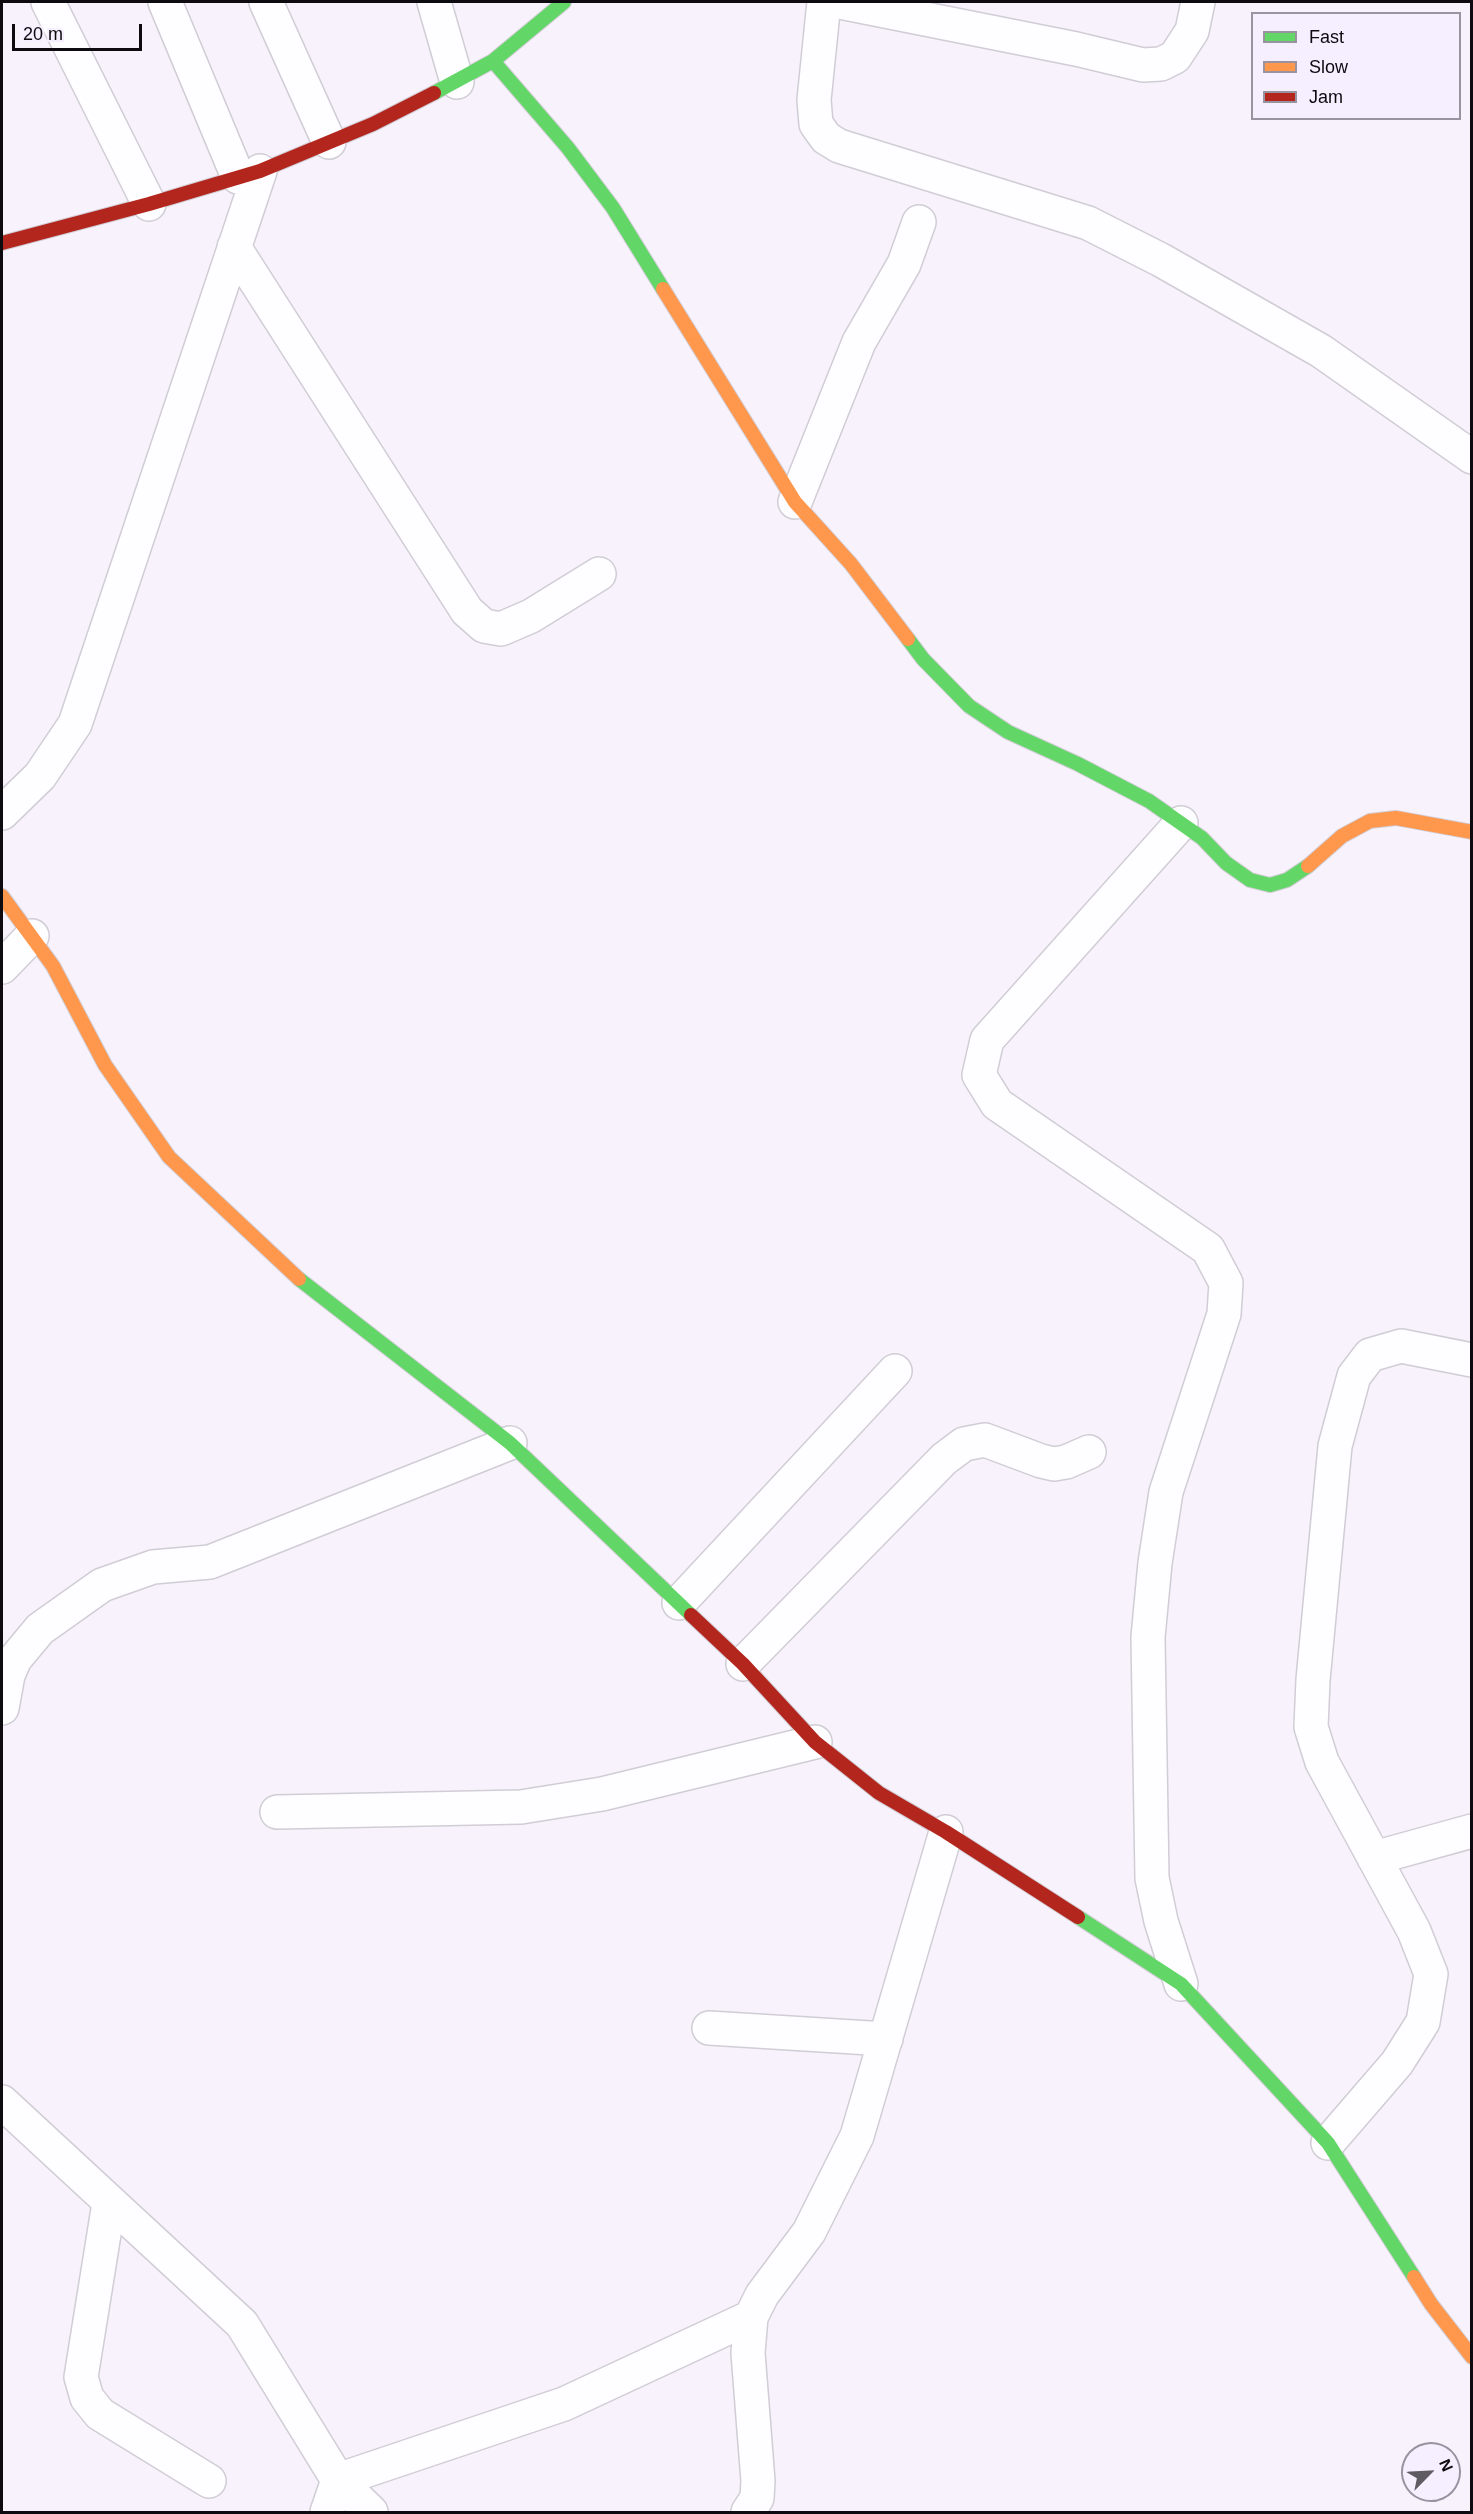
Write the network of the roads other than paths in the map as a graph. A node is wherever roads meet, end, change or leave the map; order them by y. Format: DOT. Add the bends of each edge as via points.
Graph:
graph roads {
  1 [pos="48,2"];
  2 [pos="165,2"];
  3 [pos="266,2"];
  4 [pos="434,2"];
  5 [pos="564,2"];
  6 [pos="824,2"];
  7 [pos="840,2"];
  8 [pos="1198,2"];
  9 [pos="493,61"];
  10 [pos="457,82"];
  11 [pos="328,142"];
  12 [pos="249,174"];
  13 [pos="149,204"];
  14 [pos="919,222"];
  15 [pos="2,243"];
  16 [pos="234,247"];
  17 [pos="1472,457"];
  18 [pos="795,502"];
  19 [pos="599,574"];
  20 [pos="2,813"];
  21 [pos="1181,823"];
  22 [pos="1472,832"];
  23 [pos="2,896"];
  24 [pos="32,936"];
  25 [pos="2,967"];
  26 [pos="1472,1360"];
  27 [pos="895,1371"];
  28 [pos="510,1443"];
  29 [pos="1089,1452"];
  30 [pos="679,1603"];
  31 [pos="743,1664"];
  32 [pos="5,1676"];
  33 [pos="2,1708"];
  34 [pos="814,1742"];
  35 [pos="277,1812"];
  36 [pos="1472,1831"];
  37 [pos="946,1832"];
  38 [pos="1374,1858"];
  39 [pos="1181,1984"];
  40 [pos="709,2028"];
  41 [pos="886,2039"];
  42 [pos="2,2102"];
  43 [pos="1328,2143"];
  44 [pos="109,2204"];
  45 [pos="751,2317"];
  46 [pos="1472,2357"];
  47 [pos="338,2480"];
  48 [pos="209,2481"];
  49 [pos="327,2512"];
  50 [pos="371,2512"];
  51 [pos="748,2512"];
  1 -- 13 [label="street"];
  2 -- 12 [label="street"];
  3 -- 11 [label="street"];
  4 -- 10 [label="street"];
  5 -- 9 [label="street"];
  6 -- 17 [label="street" via="814,100 816,124 826,138 839,146 1088,223 1321,351"];
  7 -- 8 [label="street" via="1143,65 1161,64 1175,57 1192,31"];
  9 -- 10 [label="street"];
  9 -- 18 [label="street" via="568,148 613,208"];
  10 -- 11 [label="street"];
  11 -- 12 [label="street"];
  12 -- 13 [label="street"];
  12 -- 16 [label="street"];
  13 -- 15 [label="street"];
  14 -- 18 [label="street" via="904,264 859,342"];
  16 -- 19 [label="street" via="468,611 484,626 501,629 531,616"];
  16 -- 20 [label="street" via="75,724 40,776"];
  18 -- 21 [label="street" via="851,564 923,659 969,706 1008,732 1149,801"];
  21 -- 22 [label="street" via="1202,838 1226,864 1250,880 1270,885 1287,880 1342,836 1370,821 1395,819"];
  21 -- 39 [label="street" via="987,1041 979,1075 997,1104 1208,1249 1226,1283 1224,1314 1166,1492 1148,1637 1152,1878"];
  23 -- 24 [label="street"];
  24 -- 25 [label="street"];
  24 -- 28 [label="street" via="53,966 105,1065 169,1157 312,1291"];
  26 -- 38 [label="street" via="1401,1346 1370,1355 1354,1376 1335,1446 1311,1727 1322,1762"];
  27 -- 30 [label="street"];
  28 -- 30 [label="street"];
  28 -- 32 [label="street" via="210,1562 153,1567 102,1585 40,1629"];
  29 -- 31 [label="street" via="1054,1464 985,1440 964,1444 944,1459"];
  30 -- 31 [label="street"];
  31 -- 34 [label="street"];
  32 -- 33 [label="street"];
  34 -- 35 [label="street" via="602,1794 521,1807"];
  34 -- 37 [label="street" via="879,1793"];
  36 -- 38 [label="street"];
  37 -- 39 [label="street"];
  37 -- 41 [label="street"];
  38 -- 43 [label="street" via="1414,1931 1431,1974 1423,2022 1397,2063"];
  39 -- 43 [label="street"];
  40 -- 41 [label="street"];
  41 -- 45 [label="street" via="857,2136 809,2232 762,2295"];
  42 -- 44 [label="street"];
  43 -- 46 [label="street" via="1431,2304"];
  44 -- 47 [label="street" via="242,2324"];
  44 -- 48 [label="street" via="81,2377 87,2398 100,2414"];
  45 -- 47 [label="street" via="564,2404"];
  45 -- 51 [label="street" via="748,2353 758,2481 757,2498"];
  47 -- 49 [label="street"];
  47 -- 50 [label="street"];
}
